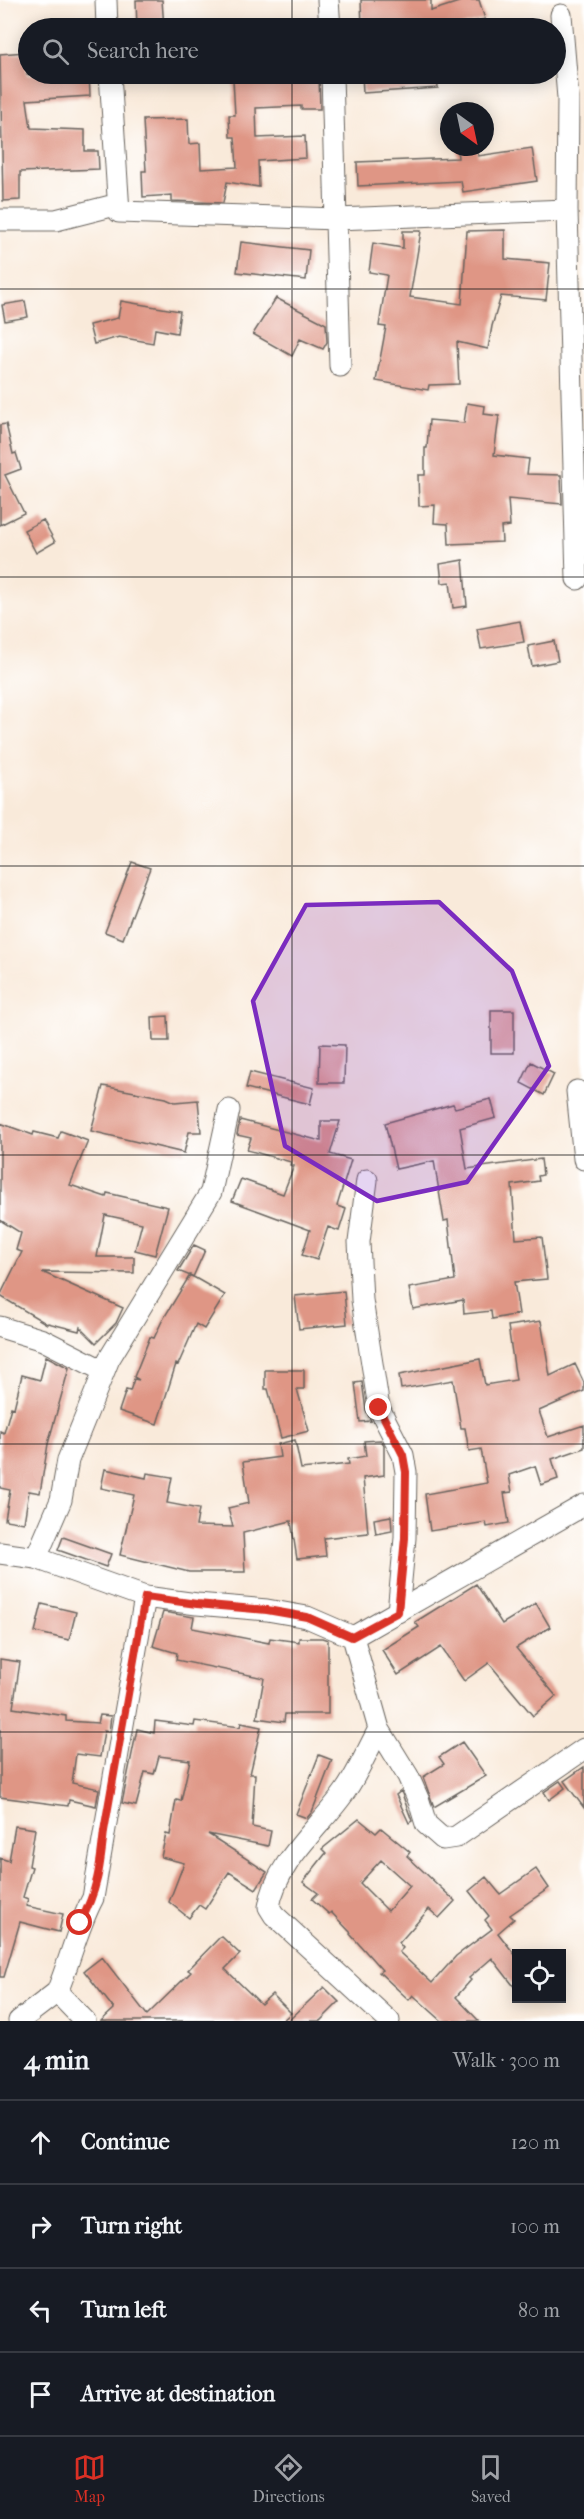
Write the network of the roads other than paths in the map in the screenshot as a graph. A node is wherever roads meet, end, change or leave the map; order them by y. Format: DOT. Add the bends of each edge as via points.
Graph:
graph roads {
  1 [pos="105,0"];
  2 [pos="328,0"];
  3 [pos="561,15"];
  4 [pos="106,18"];
  5 [pos="329,18"];
  6 [pos="561,18"];
  7 [pos="566,74"];
  8 [pos="111,84"];
  9 [pos="332,84"];
  10 [pos="118,204"];
  11 [pos="567,210"];
  12 [pos="337,219"];
  13 [pos="0,220"];
  14 [pos="340,366"];
  15 [pos="577,579"];
  16 [pos="577,1091"];
  17 [pos="229,1110"];
  18 [pos="584,1159"];
  19 [pos="366,1180"];
  20 [pos="0,1327"];
  21 [pos="104,1371"];
  22 [pos="584,1504"];
  23 [pos="0,1553"];
  24 [pos="36,1558"];
  25 [pos="145,1597"];
  26 [pos="398,1612"];
  27 [pos="352,1637"];
  28 [pos="379,1729"];
  29 [pos="584,1749"];
  30 [pos="57,1992"];
  31 [pos="20,2021"];
  32 [pos="85,2021"];
  33 [pos="389,2021"];
  1 -- 4 [label="street"];
  2 -- 5 [label="street"];
  3 -- 6 [label="street"];
  7 -- 11 [label="street"];
  8 -- 10 [label="street"];
  9 -- 12 [label="street"];
  10 -- 12 [label="street" via="119,212"];
  10 -- 13 [label="street" via="56,220"];
  11 -- 12 [label="street"];
  11 -- 15 [label="street"];
  12 -- 14 [label="street"];
  16 -- 18 [label="street"];
  17 -- 21 [label="street" via="212,1192"];
  19 -- 26 [label="street" via="359,1242 362,1300 379,1408 403,1455 406,1472"];
  20 -- 21 [label="street" via="43,1340"];
  21 -- 24 [label="street" via="68,1460 61,1500"];
  22 -- 26 [label="street"];
  23 -- 24 [label="street"];
  24 -- 25 [label="street"];
  25 -- 27 [label="street" via="307,1617"];
  25 -- 30 [label="street" via="93,1898 80,1923"];
  26 -- 27 [label="street"];
  27 -- 28 [label="street"];
  28 -- 29 [label="street" via="408,1776 426,1824 443,1839 456,1838"];
  28 -- 33 [label="street" via="346,1790 297,1848 268,1907"];
  30 -- 31 [label="street"];
  30 -- 32 [label="street"];
}
